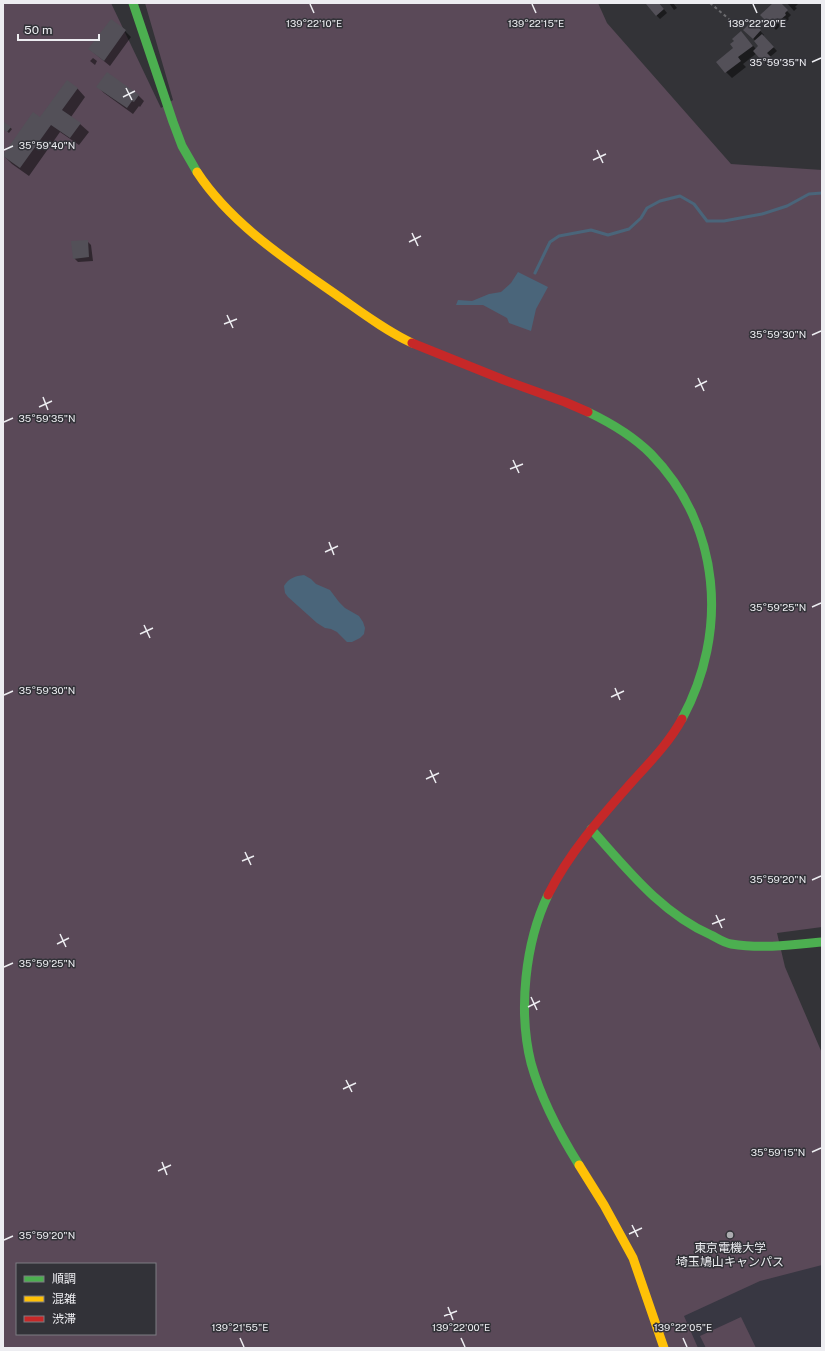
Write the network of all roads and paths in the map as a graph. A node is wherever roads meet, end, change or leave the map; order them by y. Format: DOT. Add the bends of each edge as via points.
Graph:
graph roads {
  1 [pos="133,3"];
  2 [pos="710,3"];
  3 [pos="736,25"];
  4 [pos="591,829"];
  5 [pos="822,942"];
  6 [pos="664,1348"];
  1 -- 4 [label="street" via="174,129 201,179 235,218 338,297 402,338 491,376 589,412 616,427 641,444 660,463 690,510 709,566 713,599 710,643 702,674 687,710 671,737"];
  2 -- 3 [label="path"];
  4 -- 5 [label="street" via="646,890 678,918 704,934 733,944 775,947"];
  4 -- 6 [label="street" via="555,880 533,936 527,963 526,1038 531,1065 548,1112 607,1210 636,1265"];
}
